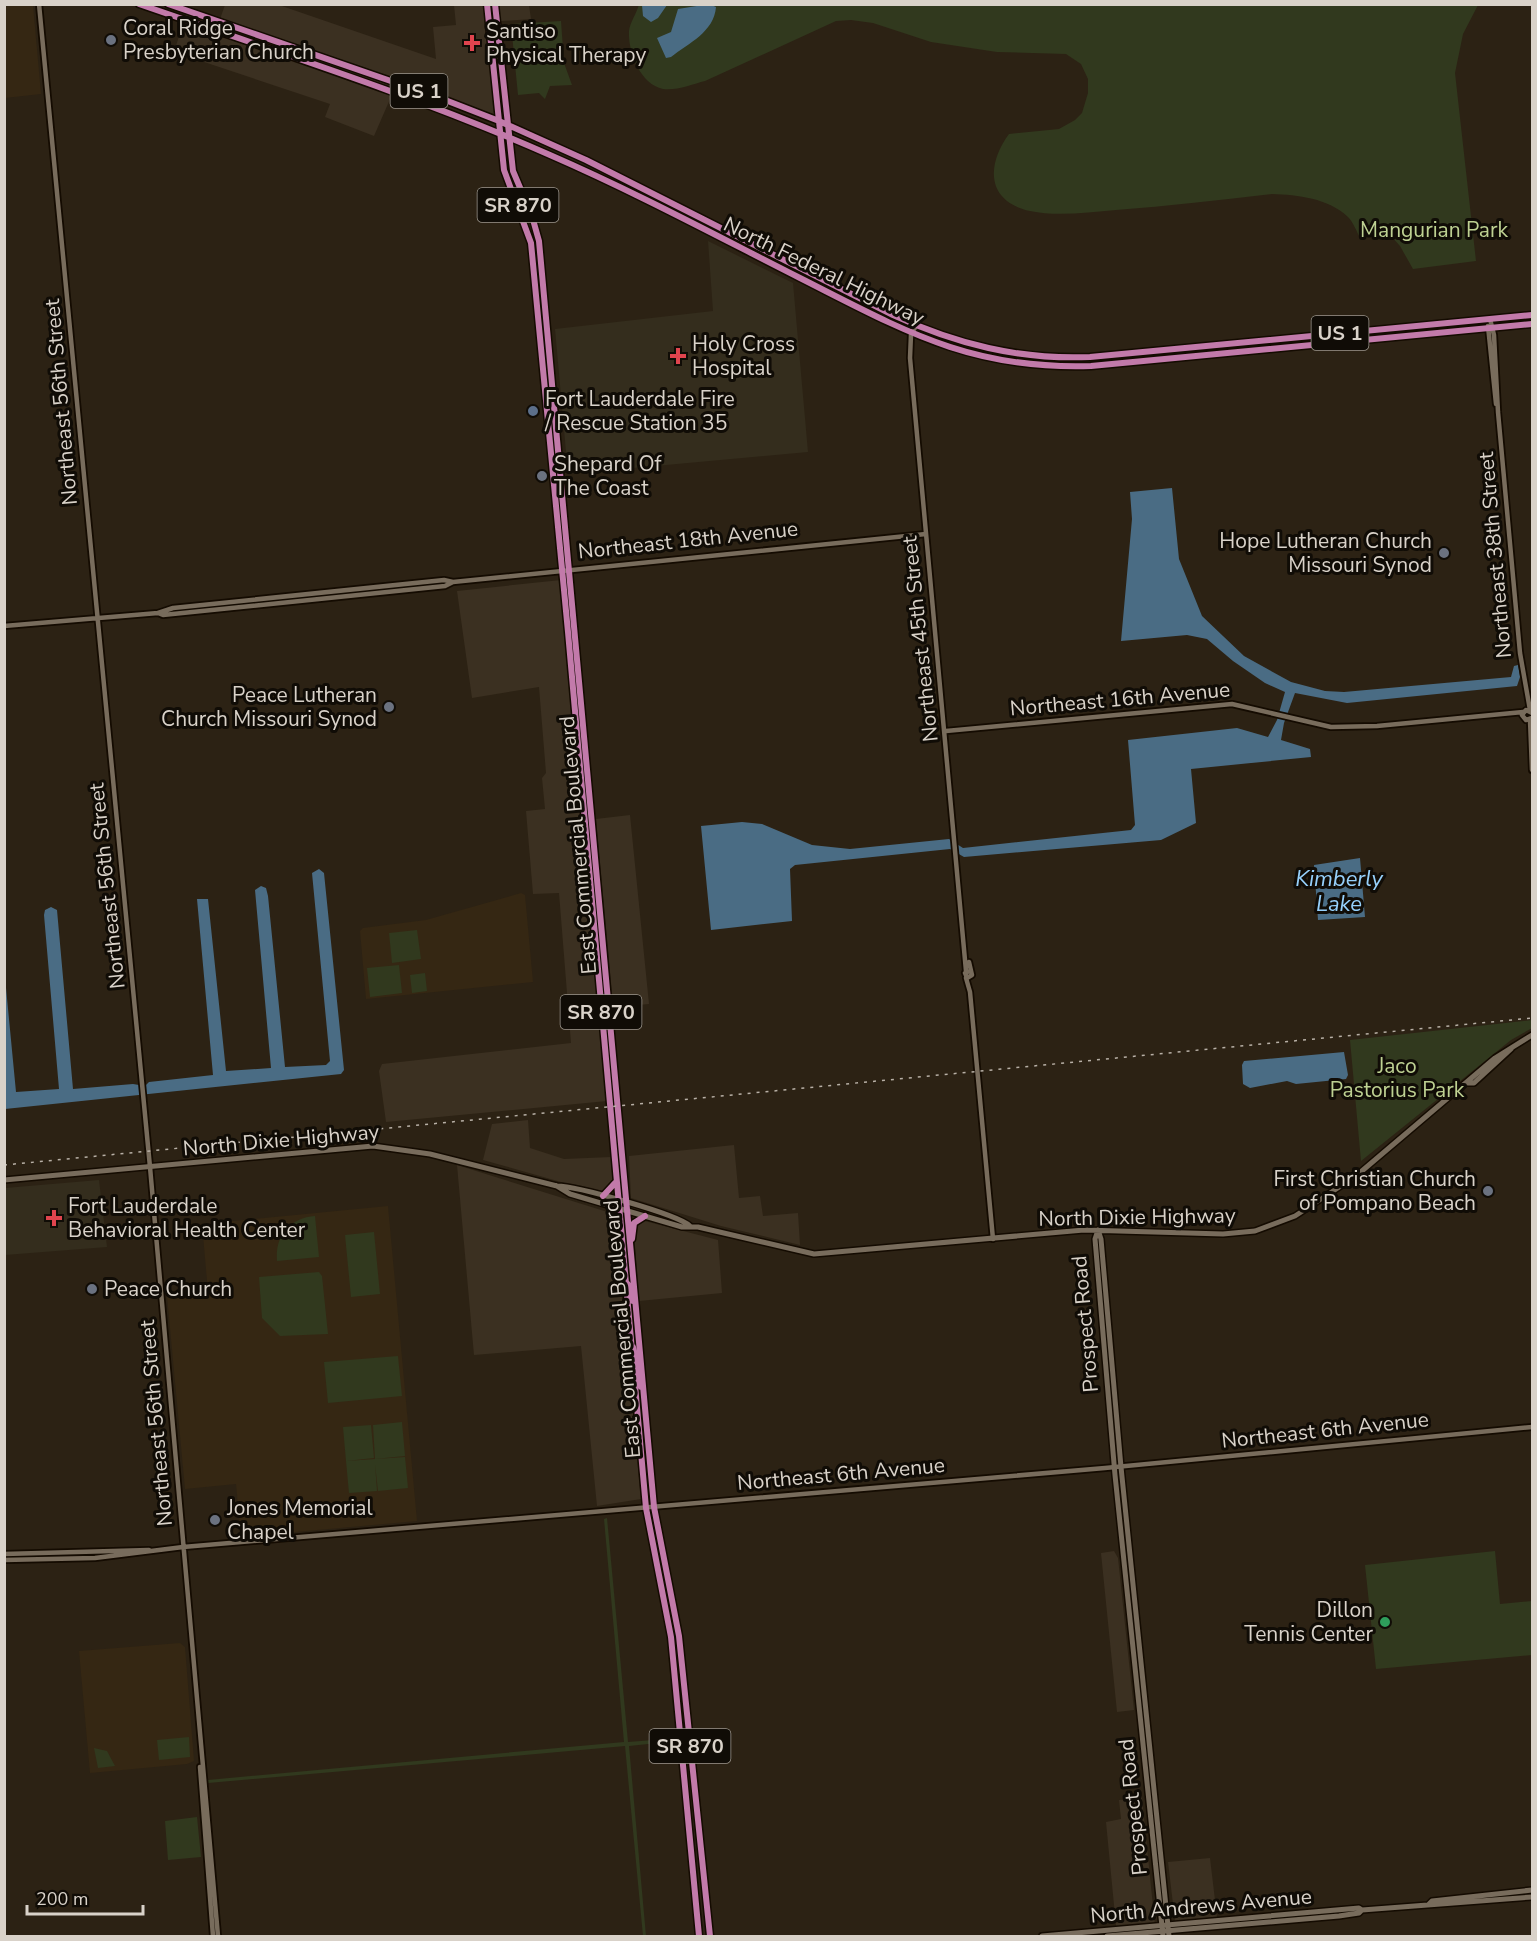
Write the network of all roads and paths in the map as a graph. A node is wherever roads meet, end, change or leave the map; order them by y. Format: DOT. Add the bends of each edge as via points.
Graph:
graph roads {
  1 [pos="39,4"];
  2 [pos="139,4"];
  3 [pos="168,4"];
  4 [pos="495,4"];
  5 [pos="177,8"];
  6 [pos="488,8"];
  7 [pos="163,13"];
  8 [pos="199,15"];
  9 [pos="184,20"];
  10 [pos="497,21"];
  11 [pos="286,45"];
  12 [pos="273,51"];
  13 [pos="303,51"];
  14 [pos="291,57"];
  15 [pos="497,106"];
  16 [pos="484,115"];
  17 [pos="499,121"];
  18 [pos="508,125"];
  19 [pos="500,133"];
  20 [pos="509,137"];
  21 [pos="526,144"];
  22 [pos="511,154"];
  23 [pos="657,196"];
  24 [pos="644,199"];
  25 [pos="687,221"];
  26 [pos="708,221"];
  27 [pos="703,229"];
  28 [pos="723,229"];
  29 [pos="874,305"];
  30 [pos="860,308"];
  31 [pos="1533,315"];
  32 [pos="1490,319"];
  33 [pos="1533,324"];
  34 [pos="916,326"];
  35 [pos="1415,326"];
  36 [pos="1490,328"];
  37 [pos="1342,333"];
  38 [pos="911,334"];
  39 [pos="1281,339"];
  40 [pos="1370,340"];
  41 [pos="1330,344"];
  42 [pos="1268,349"];
  43 [pos="1167,350"];
  44 [pos="1160,360"];
  45 [pos="548,417"];
  46 [pos="557,431"];
  47 [pos="926,534"];
  48 [pos="570,568"];
  49 [pos="562,570"];
  50 [pos="98,618"];
  51 [pos="4,626"];
  52 [pos="1528,714"];
  53 [pos="946,731"];
  54 [pos="1533,770"];
  55 [pos="591,902"];
  56 [pos="601,912"];
  57 [pos="592,916"];
  58 [pos="602,925"];
  59 [pos="600,1008"];
  60 [pos="1533,1035"];
  61 [pos="612,1036"];
  62 [pos="150,1167"];
  63 [pos="4,1180"];
  64 [pos="616,1180"];
  65 [pos="557,1186"];
  66 [pos="603,1196"];
  67 [pos="617,1200"];
  68 [pos="627,1202"];
  69 [pos="618,1208"];
  70 [pos="627,1211"];
  71 [pos="645,1216"];
  72 [pos="690,1226"];
  73 [pos="1098,1230"];
  74 [pos="993,1239"];
  75 [pos="630,1242"];
  76 [pos="625,1281"];
  77 [pos="627,1302"];
  78 [pos="636,1303"];
  79 [pos="639,1337"];
  80 [pos="631,1344"];
  81 [pos="644,1388"];
  82 [pos="635,1389"];
  83 [pos="1533,1427"];
  84 [pos="648,1435"];
  85 [pos="1118,1467"];
  86 [pos="654,1507"];
  87 [pos="646,1508"];
  88 [pos="183,1547"];
  89 [pos="152,1551"];
  90 [pos="4,1554"];
  91 [pos="4,1560"];
  92 [pos="664,1600"];
  93 [pos="679,1636"];
  94 [pos="671,1642"];
  95 [pos="684,1679"];
  96 [pos="676,1695"];
  97 [pos="689,1737"];
  98 [pos="681,1740"];
  99 [pos="201,1764"];
  100 [pos="694,1784"];
  101 [pos="688,1818"];
  102 [pos="692,1856"];
  103 [pos="700,1856"];
  104 [pos="704,1887"];
  105 [pos="1533,1890"];
  106 [pos="1533,1897"];
  107 [pos="1429,1904"];
  108 [pos="1362,1910"];
  109 [pos="1287,1915"];
  110 [pos="1282,1921"];
  111 [pos="1166,1932"];
  112 [pos="213,1936"];
  113 [pos="218,1936"];
  114 [pos="699,1936"];
  115 [pos="710,1936"];
  116 [pos="1042,1936"];
  117 [pos="1107,1936"];
  1 -- 50 [label="street, Northeast 56th Street"];
  2 -- 7 [label="main road, North Federal Highway / US 1"];
  3 -- 5 [label="main road, North Federal Highway / US 1"];
  4 -- 10 [label="main road, East Commercial Boulevard / SR 870"];
  5 -- 7 [label="main road"];
  5 -- 8 [label="main road, North Federal Highway / US 1"];
  6 -- 10 [label="main road"];
  6 -- 15 [label="main road, East Commercial Boulevard / SR 870"];
  7 -- 9 [label="main road, North Federal Highway / US 1"];
  8 -- 9 [label="main road"];
  8 -- 11 [label="main road, North Federal Highway / US 1"];
  9 -- 12 [label="main road, North Federal Highway / US 1"];
  10 -- 18 [label="main road, East Commercial Boulevard / SR 870"];
  11 -- 12 [label="main road"];
  11 -- 13 [label="main road, North Federal Highway / US 1"];
  12 -- 14 [label="main road, North Federal Highway / US 1"];
  13 -- 14 [label="main road" via="294,52"];
  13 -- 16 [label="main road, North Federal Highway / US 1"];
  14 -- 19 [label="main road, North Federal Highway / US 1"];
  15 -- 16 [label="main road"];
  15 -- 17 [label="main road, East Commercial Boulevard / SR 870"];
  16 -- 17 [label="main road, North Federal Highway / US 1"];
  17 -- 18 [label="main road, North Federal Highway / US 1"];
  17 -- 19 [label="main road, East Commercial Boulevard / SR 870"];
  18 -- 20 [label="main road, East Commercial Boulevard / SR 870"];
  18 -- 23 [label="main road, North Federal Highway / US 1"];
  19 -- 20 [label="main road, North Federal Highway / US 1"];
  19 -- 45 [label="main road, East Commercial Boulevard / SR 870" via="505,176 531,243"];
  20 -- 21 [label="main road, North Federal Highway / US 1"];
  20 -- 22 [label="main road, East Commercial Boulevard / SR 870"];
  21 -- 22 [label="main road" via="516,147"];
  21 -- 24 [label="main road, North Federal Highway / US 1"];
  22 -- 46 [label="main road, East Commercial Boulevard / SR 870" via="515,180 539,241"];
  23 -- 24 [label="main road"];
  23 -- 26 [label="main road, North Federal Highway / US 1"];
  24 -- 25 [label="main road, North Federal Highway / US 1"];
  25 -- 26 [label="main road"];
  25 -- 27 [label="main road, North Federal Highway / US 1"];
  26 -- 28 [label="main road, North Federal Highway / US 1"];
  27 -- 28 [label="main road"];
  27 -- 30 [label="main road, North Federal Highway / US 1"];
  28 -- 29 [label="main road, North Federal Highway / US 1"];
  29 -- 30 [label="main road"];
  29 -- 34 [label="main road, North Federal Highway / US 1"];
  30 -- 38 [label="main road, North Federal Highway / US 1"];
  31 -- 32 [label="main road, North Federal Highway / US 1"];
  32 -- 35 [label="main road, North Federal Highway / US 1"];
  32 -- 36 [label="street, Northeast 38th Street"];
  33 -- 36 [label="main road, North Federal Highway / US 1"];
  34 -- 38 [label="street"];
  34 -- 43 [label="main road, North Federal Highway / US 1" via="968,344 1029,356"];
  35 -- 37 [label="main road, North Federal Highway / US 1"];
  35 -- 40 [label="main road" via="1411,332 1375,335"];
  36 -- 40 [label="main road, North Federal Highway / US 1"];
  36 -- 52 [label="street, Northeast 38th Street"];
  37 -- 39 [label="main road, North Federal Highway / US 1"];
  37 -- 41 [label="main road"];
  38 -- 44 [label="main road, North Federal Highway / US 1" via="966,353 1028,365 1083,366"];
  38 -- 47 [label="street, Northeast 45th Street"];
  39 -- 42 [label="main road"];
  39 -- 43 [label="main road, North Federal Highway / US 1"];
  40 -- 41 [label="main road, North Federal Highway / US 1"];
  41 -- 42 [label="main road, North Federal Highway / US 1"];
  42 -- 44 [label="main road, North Federal Highway / US 1"];
  43 -- 44 [label="main road"];
  45 -- 46 [label="main road"];
  45 -- 49 [label="main road, East Commercial Boulevard / SR 870"];
  46 -- 48 [label="main road, East Commercial Boulevard / SR 870"];
  47 -- 48 [label="street, Northeast 18th Avenue"];
  47 -- 53 [label="street, Northeast 45th Street"];
  48 -- 49 [label="street, Northeast 18th Avenue"];
  48 -- 56 [label="main road, East Commercial Boulevard / SR 870"];
  49 -- 50 [label="street, Northeast 18th Avenue" via="329,591"];
  49 -- 55 [label="main road, East Commercial Boulevard / SR 870"];
  50 -- 51 [label="street, Northeast 18th Avenue"];
  50 -- 62 [label="street, Northeast 56th Street"];
  52 -- 53 [label="street, Northeast 16th Avenue" via="1331,727 1232,704"];
  52 -- 54 [label="street, Northeast 38th Street"];
  53 -- 74 [label="street, Northeast 45th Street"];
  55 -- 56 [label="main road"];
  55 -- 57 [label="main road, East Commercial Boulevard / SR 870"];
  56 -- 58 [label="main road, East Commercial Boulevard / SR 870"];
  57 -- 58 [label="main road"];
  57 -- 59 [label="main road, East Commercial Boulevard / SR 870"];
  58 -- 61 [label="main road, East Commercial Boulevard / SR 870"];
  59 -- 61 [label="main road" via="606,1014"];
  59 -- 64 [label="main road, East Commercial Boulevard / SR 870"];
  60 -- 73 [label="main road, North Dixie Highway" via="1514,1045 1356,1176 1272,1227 1223,1234"];
  61 -- 68 [label="main road, East Commercial Boulevard / SR 870"];
  62 -- 63 [label="main road, North Dixie Highway"];
  62 -- 65 [label="main road, North Dixie Highway" via="373,1146 430,1154"];
  62 -- 88 [label="street, Northeast 56th Street"];
  64 -- 66 [label="main road"];
  64 -- 67 [label="main road, East Commercial Boulevard / SR 870"];
  65 -- 66 [label="main road, North Dixie Highway"];
  65 -- 69 [label="main road, North Dixie Highway" via="570,1194"];
  66 -- 67 [label="main road, North Dixie Highway"];
  67 -- 68 [label="main road, North Dixie Highway"];
  67 -- 69 [label="main road, East Commercial Boulevard / SR 870"];
  68 -- 70 [label="main road, East Commercial Boulevard / SR 870"];
  68 -- 72 [label="main road, North Dixie Highway"];
  69 -- 70 [label="main road, North Dixie Highway"];
  69 -- 76 [label="main road, East Commercial Boulevard / SR 870"];
  70 -- 71 [label="main road, North Dixie Highway"];
  70 -- 75 [label="main road, East Commercial Boulevard / SR 870"];
  71 -- 72 [label="main road, North Dixie Highway"];
  71 -- 75 [label="main road" via="634,1223"];
  72 -- 74 [label="main road, North Dixie Highway" via="814,1254"];
  73 -- 74 [label="main road, North Dixie Highway"];
  73 -- 85 [label="main road, Prospect Road"];
  75 -- 78 [label="main road, East Commercial Boulevard / SR 870"];
  76 -- 77 [label="main road, East Commercial Boulevard / SR 870"];
  76 -- 78 [label="main road"];
  77 -- 79 [label="main road" via="633,1310"];
  77 -- 80 [label="main road, East Commercial Boulevard / SR 870"];
  78 -- 79 [label="main road, East Commercial Boulevard / SR 870"];
  79 -- 81 [label="main road, East Commercial Boulevard / SR 870"];
  80 -- 81 [label="main road" via="636,1352 639,1384"];
  80 -- 82 [label="main road, East Commercial Boulevard / SR 870"];
  81 -- 84 [label="main road, East Commercial Boulevard / SR 870"];
  82 -- 84 [label="main road" via="641,1396"];
  82 -- 87 [label="main road, East Commercial Boulevard / SR 870"];
  83 -- 85 [label="street, Northeast 6th Avenue"];
  84 -- 86 [label="main road, East Commercial Boulevard / SR 870"];
  85 -- 86 [label="street, Northeast 6th Avenue"];
  85 -- 111 [label="main road, Prospect Road"];
  86 -- 87 [label="street, Northeast 6th Avenue"];
  86 -- 93 [label="main road, East Commercial Boulevard / SR 870"];
  87 -- 88 [label="street, Northeast 6th Avenue"];
  87 -- 92 [label="main road, East Commercial Boulevard / SR 870"];
  88 -- 89 [label="street, Northeast 6th Avenue"];
  88 -- 99 [label="street, Northeast 56th Street"];
  89 -- 90 [label="street, Northeast 6th Avenue"];
  89 -- 91 [label="street, Northeast 6th Avenue" via="95,1558"];
  92 -- 93 [label="main road" via="669,1604 673,1628"];
  92 -- 94 [label="main road, East Commercial Boulevard / SR 870"];
  93 -- 95 [label="main road, East Commercial Boulevard / SR 870"];
  94 -- 95 [label="main road" via="677,1646"];
  94 -- 96 [label="main road, East Commercial Boulevard / SR 870"];
  95 -- 97 [label="main road, East Commercial Boulevard / SR 870"];
  96 -- 97 [label="main road" via="681,1700 684,1730"];
  96 -- 98 [label="main road, East Commercial Boulevard / SR 870"];
  97 -- 100 [label="main road, East Commercial Boulevard / SR 870"];
  98 -- 100 [label="main road" via="686,1746"];
  98 -- 101 [label="main road, East Commercial Boulevard / SR 870"];
  99 -- 112 [label="street, Northeast 56th Street"];
  99 -- 113 [label="street, Northeast 56th Street" via="206,1784"];
  100 -- 103 [label="main road, East Commercial Boulevard / SR 870"];
  101 -- 102 [label="main road, East Commercial Boulevard / SR 870"];
  101 -- 103 [label="main road"];
  102 -- 104 [label="main road"];
  102 -- 114 [label="main road, East Commercial Boulevard / SR 870"];
  103 -- 104 [label="main road, East Commercial Boulevard / SR 870"];
  104 -- 115 [label="main road, East Commercial Boulevard / SR 870"];
  105 -- 107 [label="main road, North Andrews Avenue"];
  106 -- 107 [label="main road, North Andrews Avenue"];
  107 -- 108 [label="main road, North Andrews Avenue"];
  108 -- 109 [label="main road, North Andrews Avenue"];
  108 -- 110 [label="main road, North Andrews Avenue"];
  109 -- 110 [label="main road"];
  109 -- 111 [label="main road, North Andrews Avenue"];
  110 -- 111 [label="main road, North Andrews Avenue"];
  111 -- 116 [label="main road, North Andrews Avenue"];
  111 -- 117 [label="main road, North Andrews Avenue"];
}
